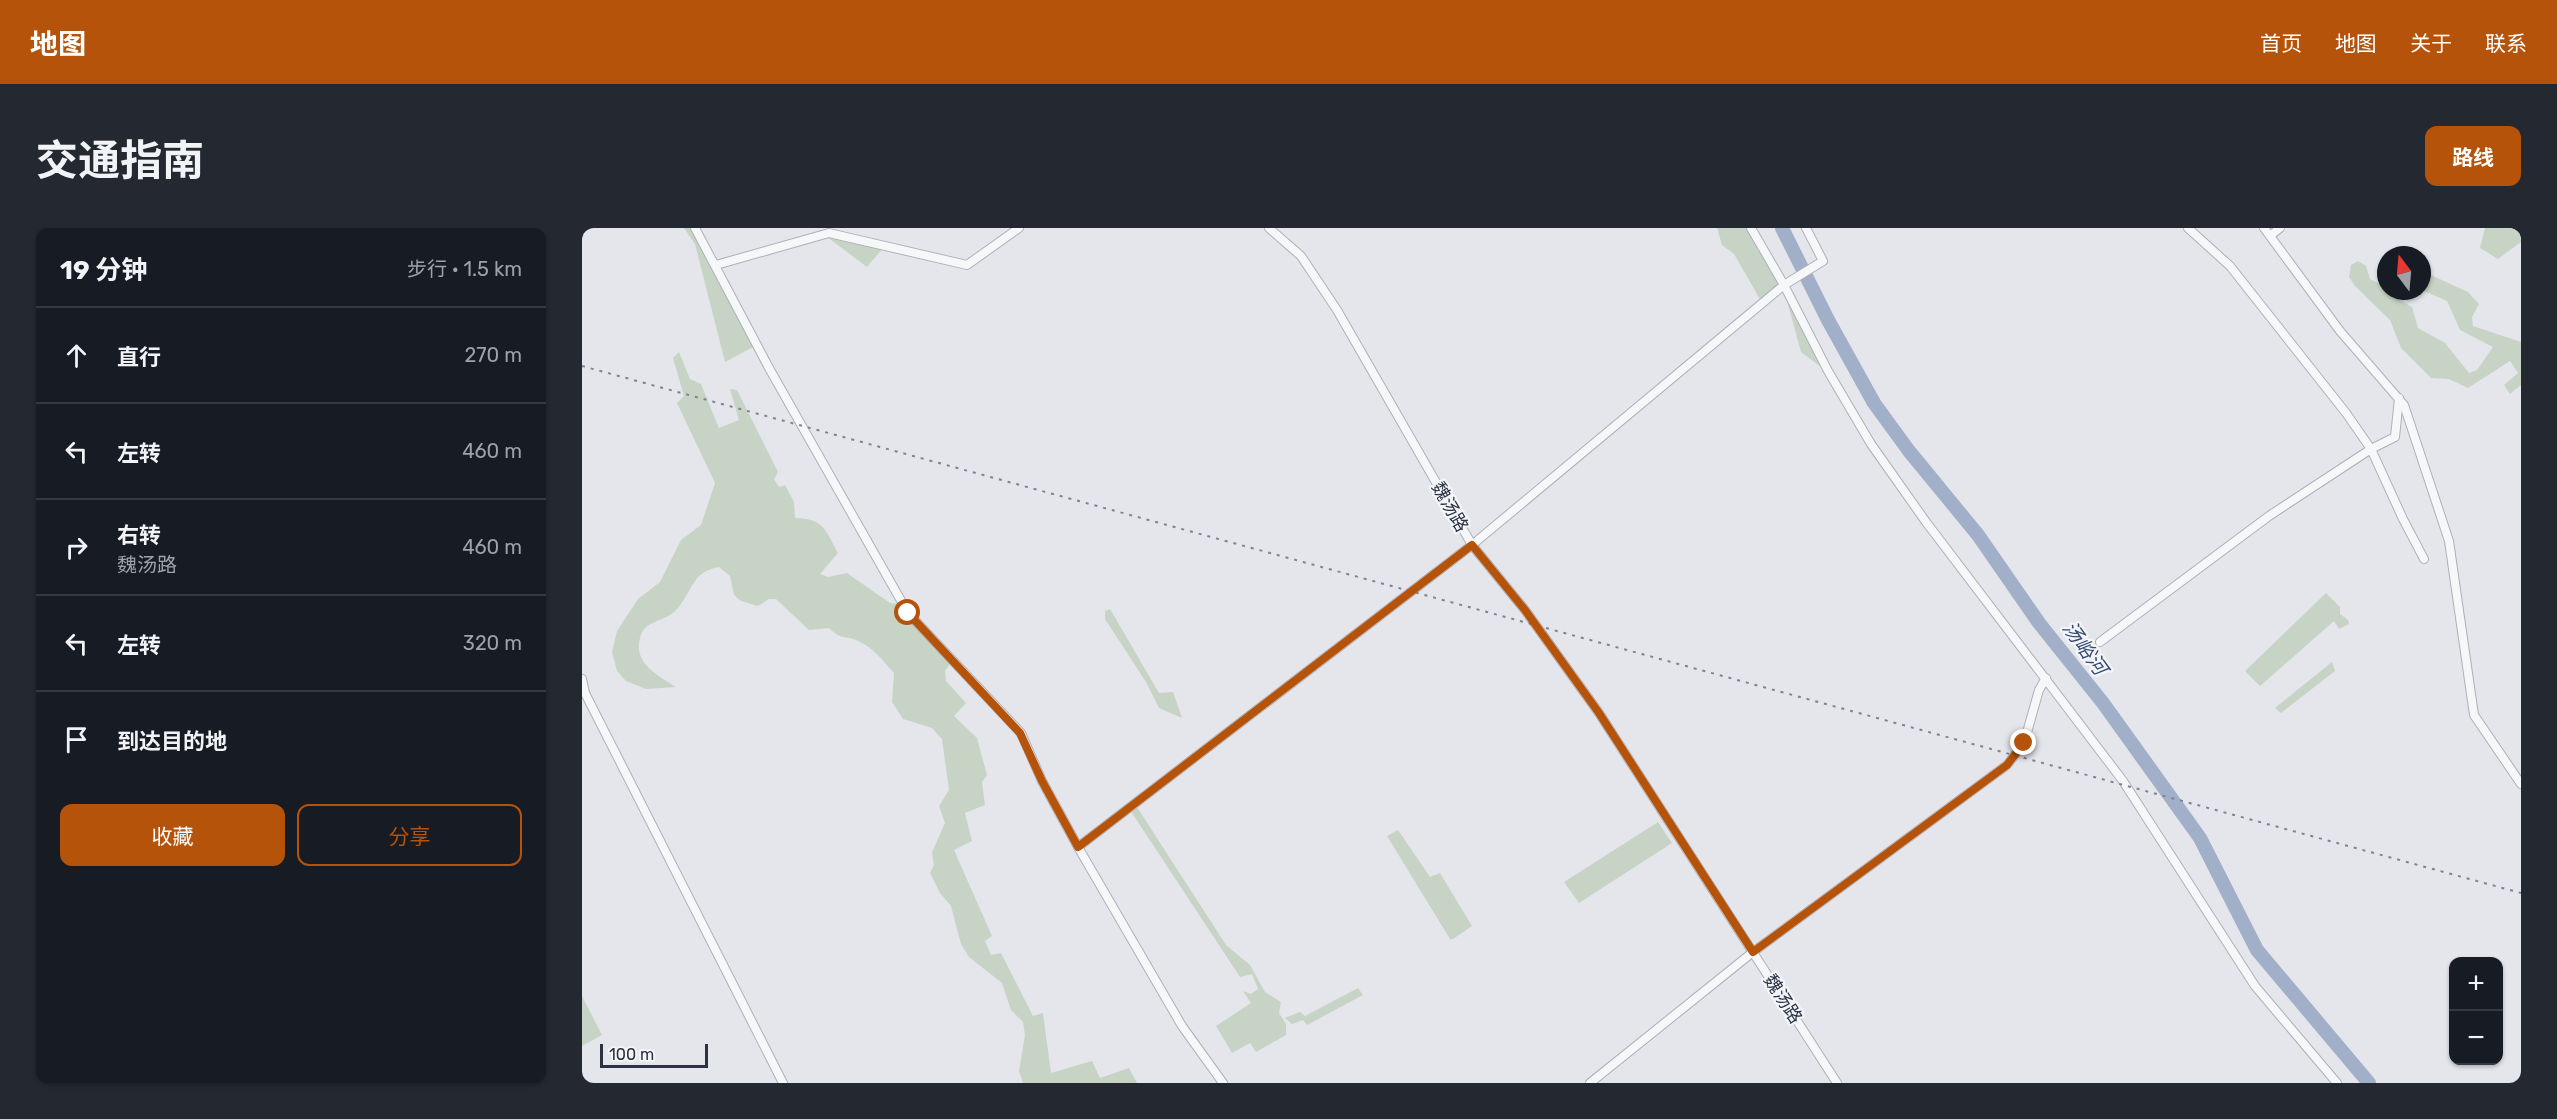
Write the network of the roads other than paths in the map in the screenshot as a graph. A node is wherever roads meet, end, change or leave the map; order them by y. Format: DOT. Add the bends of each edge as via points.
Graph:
graph roads {
  1 [pos="695,228"];
  2 [pos="1019,228"];
  3 [pos="1269,228"];
  4 [pos="1751,228"];
  5 [pos="1806,228"];
  6 [pos="2188,228"];
  7 [pos="2264,228"];
  8 [pos="2280,228"];
  9 [pos="2270,236"];
  10 [pos="716,265"];
  11 [pos="1788,283"];
  12 [pos="2399,398"];
  13 [pos="2371,449"];
  14 [pos="1472,545"];
  15 [pos="2424,559"];
  16 [pos="2100,642"];
  17 [pos="2046,678"];
  18 [pos="582,679"];
  19 [pos="2521,784"];
  20 [pos="1078,847"];
  21 [pos="1753,952"];
  22 [pos="783,1083"];
  23 [pos="1222,1083"];
  24 [pos="1590,1083"];
  25 [pos="1837,1083"];
  26 [pos="2337,1083"];
  1 -- 10 [label="street"];
  2 -- 10 [label="street" via="967,265 829,233"];
  3 -- 14 [label="street, 魏汤路" via="1301,256 1337,310"];
  4 -- 11 [label="street"];
  5 -- 11 [label="street" via="1823,261"];
  6 -- 13 [label="street" via="2230,266"];
  7 -- 9 [label="street"];
  8 -- 9 [label="street"];
  9 -- 12 [label="street" via="2340,331"];
  10 -- 20 [label="street" via="908,613 1020,733"];
  11 -- 14 [label="street"];
  11 -- 17 [label="street" via="1828,372 1871,444"];
  12 -- 13 [label="street" via="2395,437"];
  12 -- 19 [label="street" via="2449,541 2474,715"];
  13 -- 15 [label="street"];
  13 -- 16 [label="street" via="2270,516"];
  14 -- 20 [label="street"];
  14 -- 21 [label="street, 魏汤路" via="1525,610 1599,713"];
  17 -- 21 [label="street" via="2024,743 2007,765"];
  17 -- 26 [label="street" via="2123,781 2255,986"];
  18 -- 22 [label="street" via="585,693"];
  20 -- 23 [label="street" via="1182,1026"];
  21 -- 24 [label="street"];
  21 -- 25 [label="street, 魏汤路"];
}
